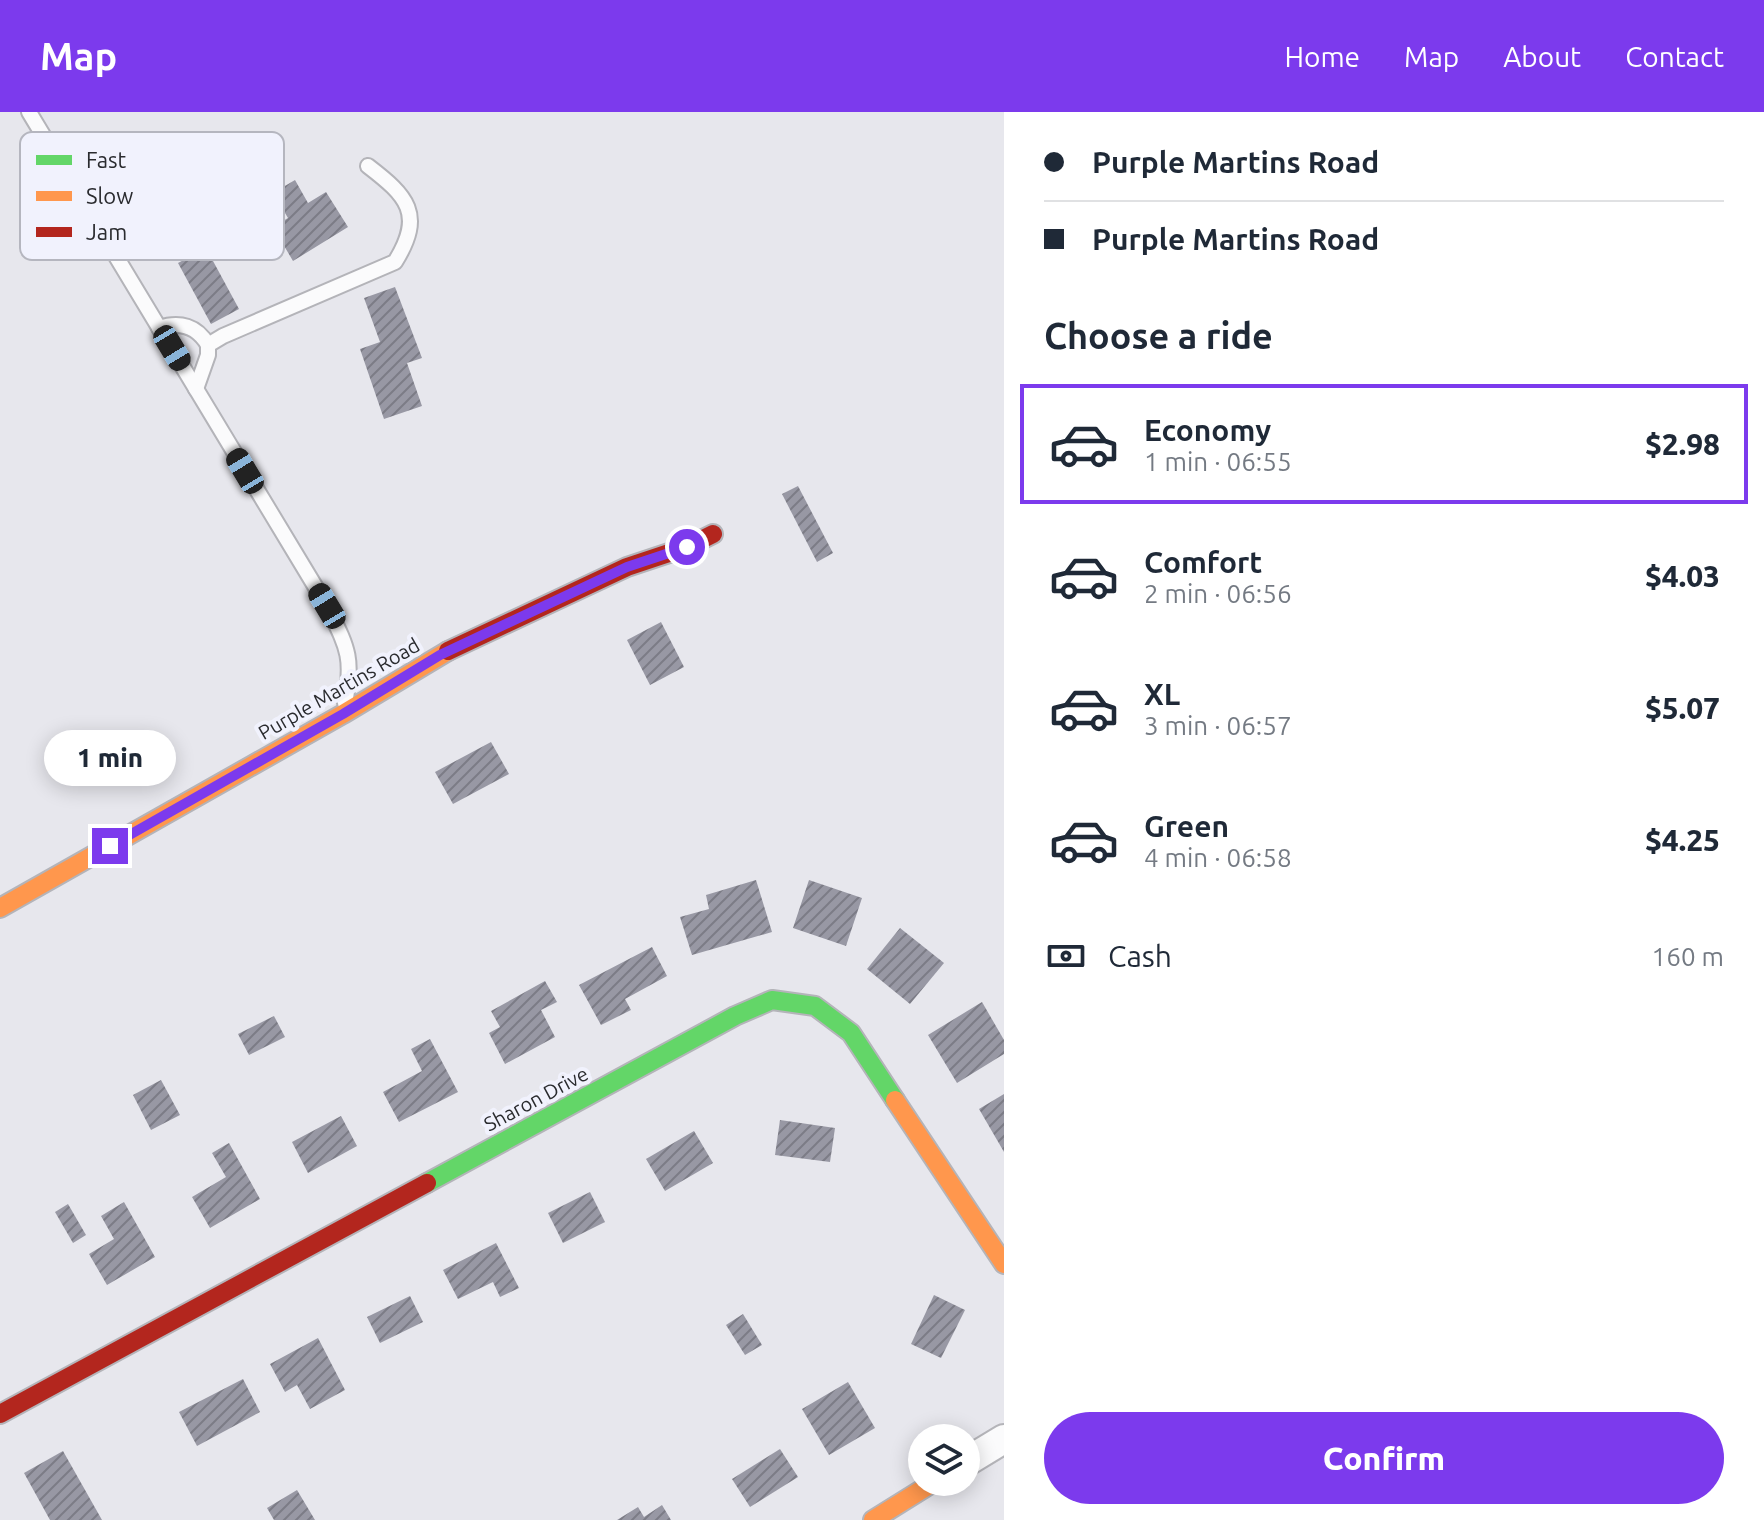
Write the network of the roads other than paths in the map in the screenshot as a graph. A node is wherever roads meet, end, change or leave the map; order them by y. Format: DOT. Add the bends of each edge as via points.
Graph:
graph roads {
  1 [pos="29,112"];
  2 [pos="41,132"];
  3 [pos="368,166"];
  4 [pos="118,260"];
  5 [pos="159,328"];
  6 [pos="208,345"];
  7 [pos="196,389"];
  8 [pos="713,534"];
  9 [pos="343,714"];
  10 [pos="0,908"];
  11 [pos="1004,1264"];
  12 [pos="0,1414"];
  13 [pos="1004,1439"];
  14 [pos="980,1454"];
  15 [pos="912,1496"];
  16 [pos="873,1520"];
  1 -- 2 [label="lane"];
  3 -- 6 [label="lane" via="409,206 410,227 395,262"];
  4 -- 5 [label="lane"];
  5 -- 6 [label="lane" via="187,325"];
  5 -- 7 [label="lane"];
  6 -- 7 [label="lane"];
  7 -- 9 [label="lane" via="348,650"];
  8 -- 9 [label="street, Purple Martins Road" via="627,567 440,655"];
  9 -- 10 [label="street, Purple Martins Road"];
  11 -- 12 [label="street, Sharon Drive" via="851,1033 815,1006 772,1000"];
  13 -- 14 [label="street"];
  15 -- 16 [label="street"];
}
